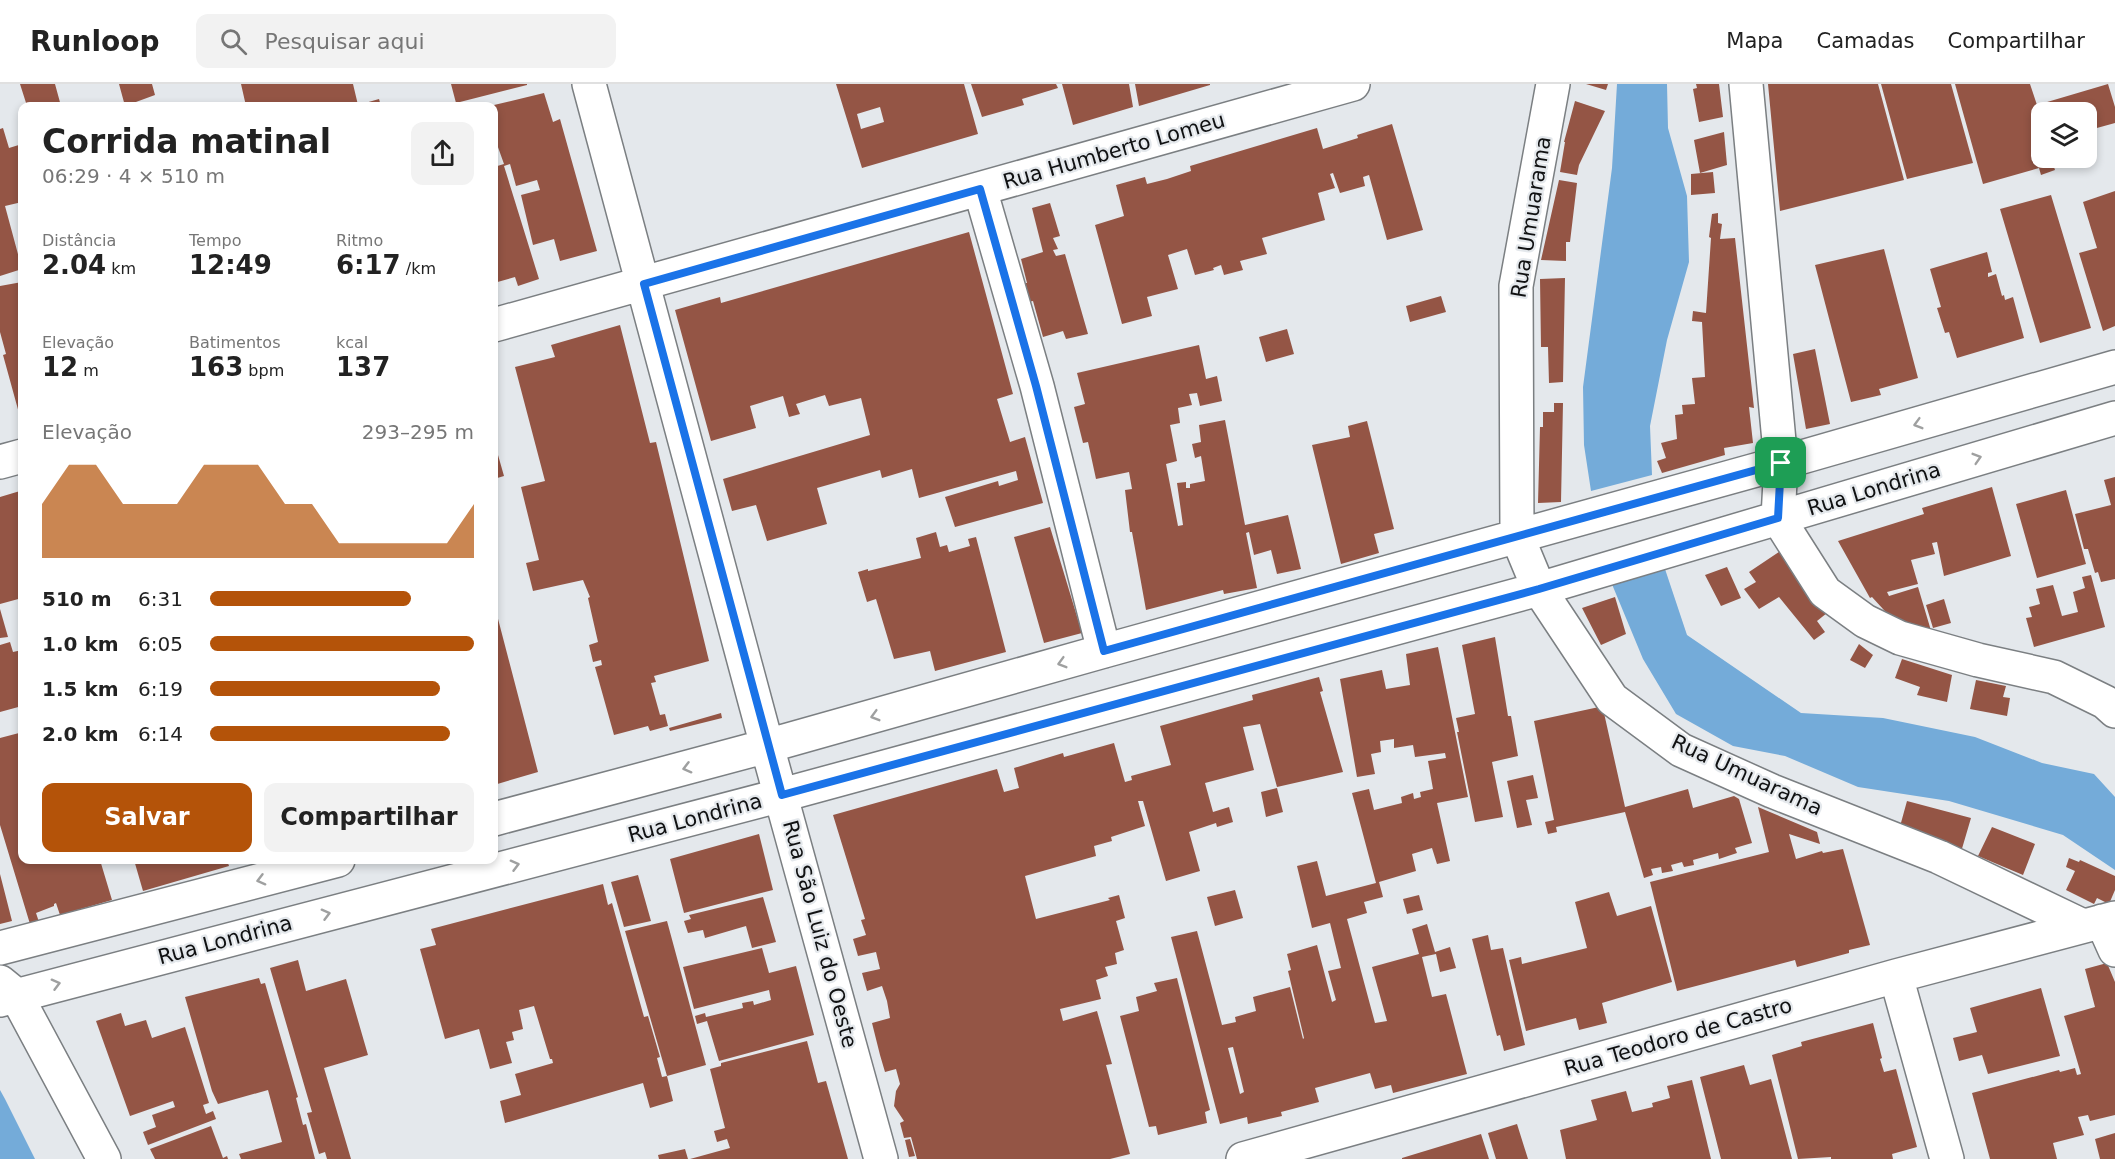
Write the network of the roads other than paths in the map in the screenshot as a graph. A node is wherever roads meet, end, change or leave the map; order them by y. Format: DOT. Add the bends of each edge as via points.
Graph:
graph roads {
  1 [pos="589,84"];
  2 [pos="1353,84"];
  3 [pos="1553,84"];
  4 [pos="1746,84"];
  5 [pos="980,189"];
  6 [pos="644,284"];
  7 [pos="498,324"];
  8 [pos="2115,367"];
  9 [pos="2044,387"];
  10 [pos="2115,418"];
  11 [pos="2056,435"];
  12 [pos="18,457"];
  13 [pos="0,462"];
  14 [pos="1781,463"];
  15 [pos="1778,518"];
  16 [pos="1517,536"];
  17 [pos="1539,589"];
  18 [pos="1104,651"];
  19 [pos="2115,711"];
  20 [pos="767,746"];
  21 [pos="782,795"];
  22 [pos="498,818"];
  23 [pos="323,864"];
  24 [pos="2104,929"];
  25 [pos="0,948"];
  26 [pos="1896,976"];
  27 [pos="5,992"];
  28 [pos="104,1159"];
  29 [pos="881,1159"];
  30 [pos="1243,1159"];
  31 [pos="1947,1159"];
  1 -- 6 [label="street, Rua São Luiz do Oeste"];
  2 -- 5 [label="street, Rua Humberto Lomeu"];
  3 -- 16 [label="street, Rua Umuarama" via="1516,286"];
  4 -- 14 [label="street"];
  5 -- 6 [label="street, Rua Humberto Lomeu"];
  5 -- 18 [label="street" via="1036,386"];
  6 -- 7 [label="street, Rua Humberto Lomeu"];
  6 -- 20 [label="street, Rua São Luiz do Oeste"];
  8 -- 9 [label="street"];
  9 -- 11 [label="street"];
  9 -- 14 [label="street, one-way"];
  10 -- 11 [label="street, Rua Londrina"];
  15 -- 11 [label="street, Rua Londrina, one-way"];
  12 -- 13 [label="street"];
  14 -- 15 [label="street"];
  14 -- 16 [label="street"];
  15 -- 17 [label="street, Rua Londrina"];
  15 -- 19 [label="street" via="1825,592 1865,621 1900,638 2054,677"];
  16 -- 17 [label="street, Rua Umuarama"];
  16 -- 18 [label="street"];
  17 -- 21 [label="street, Rua Londrina"];
  17 -- 24 [label="street, Rua Umuarama" via="1612,699 1681,750"];
  18 -- 20 [label="street, one-way"];
  20 -- 21 [label="street, Rua São Luiz do Oeste"];
  20 -- 22 [label="street, one-way"];
  27 -- 21 [label="street, Rua Londrina, one-way"];
  21 -- 29 [label="street, Rua São Luiz do Oeste"];
  23 -- 25 [label="street, one-way"];
  24 -- 26 [label="street, Rua Teodoro de Castro"];
  26 -- 30 [label="street, Rua Teodoro de Castro"];
  26 -- 31 [label="street"];
  27 -- 28 [label="street"];
}
